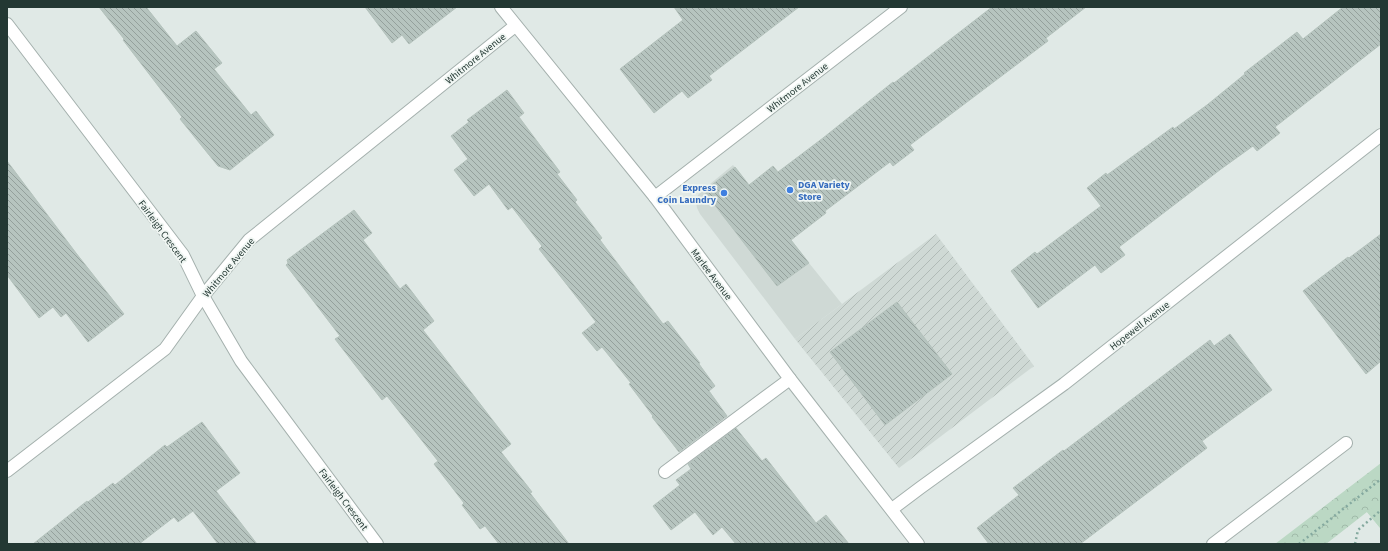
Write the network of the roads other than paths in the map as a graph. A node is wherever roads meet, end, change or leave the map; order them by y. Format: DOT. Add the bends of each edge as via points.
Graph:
graph roads {
  1 [pos="501,7"];
  2 [pos="901,7"];
  3 [pos="7,24"];
  4 [pos="515,26"];
  5 [pos="1381,135"];
  6 [pos="655,197"];
  7 [pos="203,296"];
  8 [pos="790,379"];
  9 [pos="1346,443"];
  10 [pos="7,471"];
  11 [pos="665,472"];
  12 [pos="892,509"];
  13 [pos="377,544"];
  14 [pos="918,544"];
  15 [pos="1213,544"];
  1 -- 4 [label="street, Marlee Avenue"];
  2 -- 6 [label="street, Whitmore Avenue"];
  3 -- 7 [label="street, Fairleigh Crescent" via="183,255"];
  4 -- 6 [label="street, Marlee Avenue"];
  4 -- 7 [label="street, Whitmore Avenue" via="249,240"];
  5 -- 12 [label="street, Hopewell Avenue" via="1064,384"];
  6 -- 8 [label="street, Marlee Avenue"];
  7 -- 10 [label="street, Whitmore Avenue" via="165,349"];
  7 -- 13 [label="street, Fairleigh Crescent" via="241,361"];
  8 -- 11 [label="street"];
  8 -- 12 [label="street, Marlee Avenue"];
  9 -- 15 [label="street"];
  12 -- 14 [label="street, Marlee Avenue"];
}
